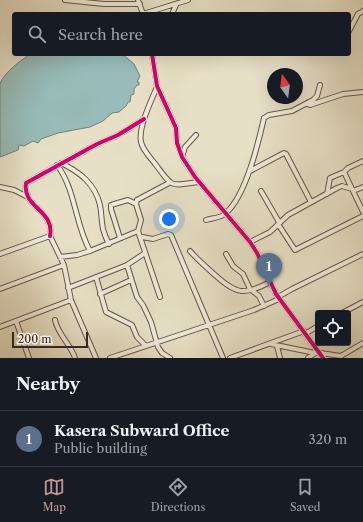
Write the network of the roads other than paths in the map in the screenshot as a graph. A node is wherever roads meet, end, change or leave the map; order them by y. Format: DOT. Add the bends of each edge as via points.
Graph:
graph roads {
  1 [pos="64,0"];
  2 [pos="188,0"];
  3 [pos="103,2"];
  4 [pos="139,2"];
  5 [pos="176,5"];
  6 [pos="363,11"];
  7 [pos="142,12"];
  8 [pos="150,12"];
  9 [pos="173,12"];
  10 [pos="351,27"];
  11 [pos="152,56"];
  12 [pos="320,84"];
  13 [pos="157,86"];
  14 [pos="363,92"];
  15 [pos="307,103"];
  16 [pos="144,119"];
  17 [pos="196,135"];
  18 [pos="182,157"];
  19 [pos="363,161"];
  20 [pos="59,164"];
  21 [pos="250,172"];
  22 [pos="344,172"];
  23 [pos="198,182"];
  24 [pos="169,183"];
  25 [pos="0,187"];
  26 [pos="363,187"];
  27 [pos="353,190"];
  28 [pos="261,191"];
  29 [pos="327,194"];
  30 [pos="28,197"];
  31 [pos="311,202"];
  32 [pos="136,204"];
  33 [pos="363,212"];
  34 [pos="226,214"];
  35 [pos="363,216"];
  36 [pos="206,220"];
  37 [pos="278,223"];
  38 [pos="138,231"];
  39 [pos="50,236"];
  40 [pos="142,237"];
  41 [pos="120,238"];
  42 [pos="250,242"];
  43 [pos="109,244"];
  44 [pos="90,251"];
  45 [pos="190,252"];
  46 [pos="145,253"];
  47 [pos="0,254"];
  48 [pos="226,254"];
  49 [pos="363,254"];
  50 [pos="60,257"];
  51 [pos="64,265"];
  52 [pos="127,265"];
  53 [pos="96,278"];
  54 [pos="131,280"];
  55 [pos="270,282"];
  56 [pos="68,288"];
  57 [pos="0,289"];
  58 [pos="252,290"];
  59 [pos="100,294"];
  60 [pos="160,297"];
  61 [pos="279,298"];
  62 [pos="71,300"];
  63 [pos="363,302"];
  64 [pos="264,306"];
  65 [pos="348,310"];
  66 [pos="55,320"];
  67 [pos="16,321"];
  68 [pos="208,325"];
  69 [pos="0,326"];
  70 [pos="315,328"];
  71 [pos="304,333"];
  72 [pos="157,343"];
  73 [pos="363,343"];
  74 [pos="270,344"];
  75 [pos="146,346"];
  76 [pos="276,346"];
  77 [pos="318,352"];
  78 [pos="338,356"];
  79 [pos="29,358"];
  80 [pos="75,358"];
  81 [pos="96,358"];
  82 [pos="110,358"];
  83 [pos="170,358"];
  84 [pos="222,358"];
  85 [pos="230,358"];
  86 [pos="280,358"];
  87 [pos="308,358"];
  88 [pos="323,358"];
  89 [pos="334,358"];
  1 -- 3 [label="street"];
  2 -- 5 [label="street"];
  3 -- 4 [label="street"];
  4 -- 7 [label="street"];
  5 -- 8 [label="street"];
  5 -- 9 [label="street"];
  6 -- 10 [label="street" via="358,14"];
  11 -- 13 [label="street"];
  12 -- 15 [label="street" via="316,98"];
  13 -- 16 [label="street"];
  13 -- 18 [label="street" via="176,128 177,143"];
  14 -- 15 [label="street" via="342,94 310,105"];
  15 -- 21 [label="street" via="292,111 264,118"];
  16 -- 20 [label="street"];
  16 -- 24 [label="street" via="141,131 142,146"];
  17 -- 18 [label="street" via="185,147"];
  18 -- 23 [label="street"];
  19 -- 22 [label="street"];
  20 -- 30 [label="street" via="26,183"];
  20 -- 43 [label="street" via="81,174 96,193 101,223"];
  20 -- 44 [label="street" via="83,239"];
  21 -- 31 [label="street" via="284,153"];
  21 -- 34 [label="street"];
  22 -- 27 [label="street"];
  22 -- 29 [label="street" via="330,178"];
  23 -- 24 [label="street" via="178,185"];
  23 -- 34 [label="street"];
  24 -- 32 [label="street" via="137,200"];
  25 -- 30 [label="street"];
  26 -- 27 [label="street"];
  27 -- 29 [label="street" via="342,186"];
  27 -- 33 [label="street"];
  28 -- 37 [label="street"];
  29 -- 31 [label="street"];
  30 -- 39 [label="street" via="49,219 52,228"];
  31 -- 37 [label="street"];
  32 -- 38 [label="street" via="141,220"];
  32 -- 41 [label="street" via="128,200 111,206"];
  34 -- 36 [label="street"];
  34 -- 42 [label="street"];
  35 -- 37 [label="street" via="294,250"];
  37 -- 42 [label="street" via="270,232"];
  38 -- 40 [label="street"];
  38 -- 41 [label="street"];
  39 -- 47 [label="street"];
  39 -- 50 [label="street"];
  40 -- 46 [label="street"];
  40 -- 68 [label="street" via="153,239 171,235"];
  41 -- 43 [label="street"];
  42 -- 55 [label="street"];
  43 -- 44 [label="street"];
  44 -- 50 [label="street"];
  45 -- 58 [label="street" via="233,290"];
  46 -- 52 [label="street"];
  46 -- 60 [label="street"];
  48 -- 58 [label="street" via="233,266 243,274"];
  49 -- 61 [label="street"];
  50 -- 51 [label="street"];
  51 -- 56 [label="street"];
  51 -- 57 [label="street"];
  52 -- 53 [label="street"];
  52 -- 54 [label="street"];
  53 -- 56 [label="street"];
  53 -- 59 [label="street"];
  54 -- 59 [label="street"];
  54 -- 72 [label="street" via="151,322"];
  55 -- 58 [label="street"];
  55 -- 61 [label="street"];
  56 -- 62 [label="street"];
  58 -- 64 [label="street"];
  59 -- 75 [label="street" via="106,312 132,325"];
  61 -- 64 [label="street"];
  61 -- 71 [label="street"];
  62 -- 67 [label="street"];
  62 -- 81 [label="street"];
  63 -- 65 [label="street"];
  64 -- 68 [label="street"];
  66 -- 80 [label="street" via="56,327"];
  67 -- 69 [label="street"];
  67 -- 79 [label="street"];
  68 -- 72 [label="street"];
  68 -- 84 [label="street"];
  70 -- 71 [label="street"];
  71 -- 74 [label="street"];
  71 -- 77 [label="street"];
  72 -- 75 [label="street"];
  72 -- 83 [label="street" via="161,352"];
  73 -- 78 [label="street"];
  74 -- 76 [label="street"];
  74 -- 85 [label="street"];
  75 -- 82 [label="street"];
  76 -- 77 [label="street"];
  76 -- 86 [label="street"];
  77 -- 78 [label="street"];
  77 -- 87 [label="street"];
  77 -- 88 [label="street"];
  78 -- 89 [label="street"];
}
